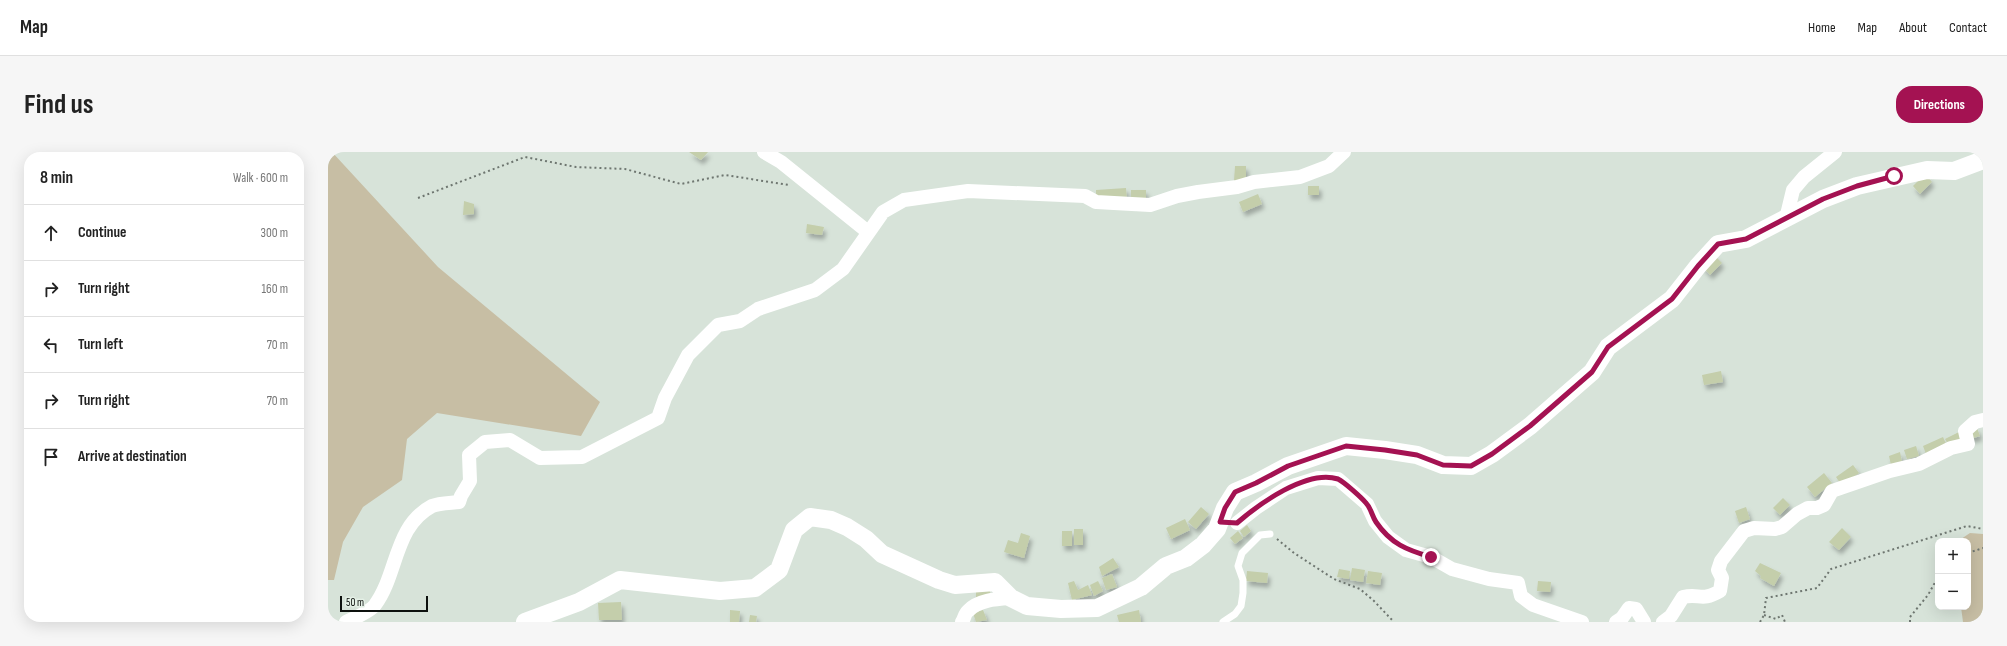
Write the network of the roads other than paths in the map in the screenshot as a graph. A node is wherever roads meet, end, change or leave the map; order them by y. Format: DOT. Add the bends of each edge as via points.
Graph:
graph roads {
  1 [pos="764,152"];
  2 [pos="1344,152"];
  3 [pos="1835,152"];
  4 [pos="1983,160"];
  5 [pos="1786,219"];
  6 [pos="868,232"];
  7 [pos="1983,420"];
  8 [pos="1237,523"];
  9 [pos="1270,534"];
  10 [pos="1011,598"];
  11 [pos="346,622"];
  12 [pos="525,622"];
  13 [pos="962,622"];
  14 [pos="1223,622"];
  15 [pos="1582,622"];
  16 [pos="1616,622"];
  17 [pos="1644,622"];
  18 [pos="1663,622"];
  1 -- 6 [label="street" via="781,162"];
  2 -- 6 [label="street" via="1329,166 1300,177 1254,182 1177,196 1150,206 1096,202 1085,196 968,191 904,200 883,212"];
  3 -- 5 [label="street" via="1792,190"];
  4 -- 5 [label="street" via="1954,171 1927,170 1857,186 1823,199"];
  5 -- 10 [label="street" via="1746,239 1718,244 1672,299 1608,347 1592,372 1530,426 1471,466 1443,465 1417,455 1346,446 1288,466 1235,492 1217,529 1203,545 1186,558 1166,566 1141,586 1096,608 1061,609 1027,606"];
  6 -- 11 [label="street" via="843,269 815,290 758,309 740,321 718,324 688,355 665,398 658,418 582,457 540,458 510,440 485,442 469,455 470,481 460,502 433,506 412,521 375,606"];
  7 -- 18 [label="street" via="1975,422 1965,431 1968,444 1951,448 1919,464 1832,491 1824,505 1808,508 1797,514 1782,528 1754,528 1744,531 1721,561 1718,570 1722,578 1720,591 1703,598 1692,595 1683,597 1671,616"];
  8 -- 15 [label="street" via="1286,488 1318,478 1338,479 1367,504 1388,537 1406,550 1431,557 1452,569 1489,579 1518,583 1521,596 1533,605"];
  9 -- 14 [label="lane" via="1260,536 1242,553 1238,566 1243,580 1241,606"];
  10 -- 12 [label="street" via="995,582 956,585 939,580 882,554 866,539 847,527 831,520 810,517 794,530 779,570 755,588 720,591 620,580 579,602"];
  10 -- 13 [label="street" via="992,600 975,606 967,611"];
  16 -- 17 [label="street" via="1629,608 1636,609"];
}
